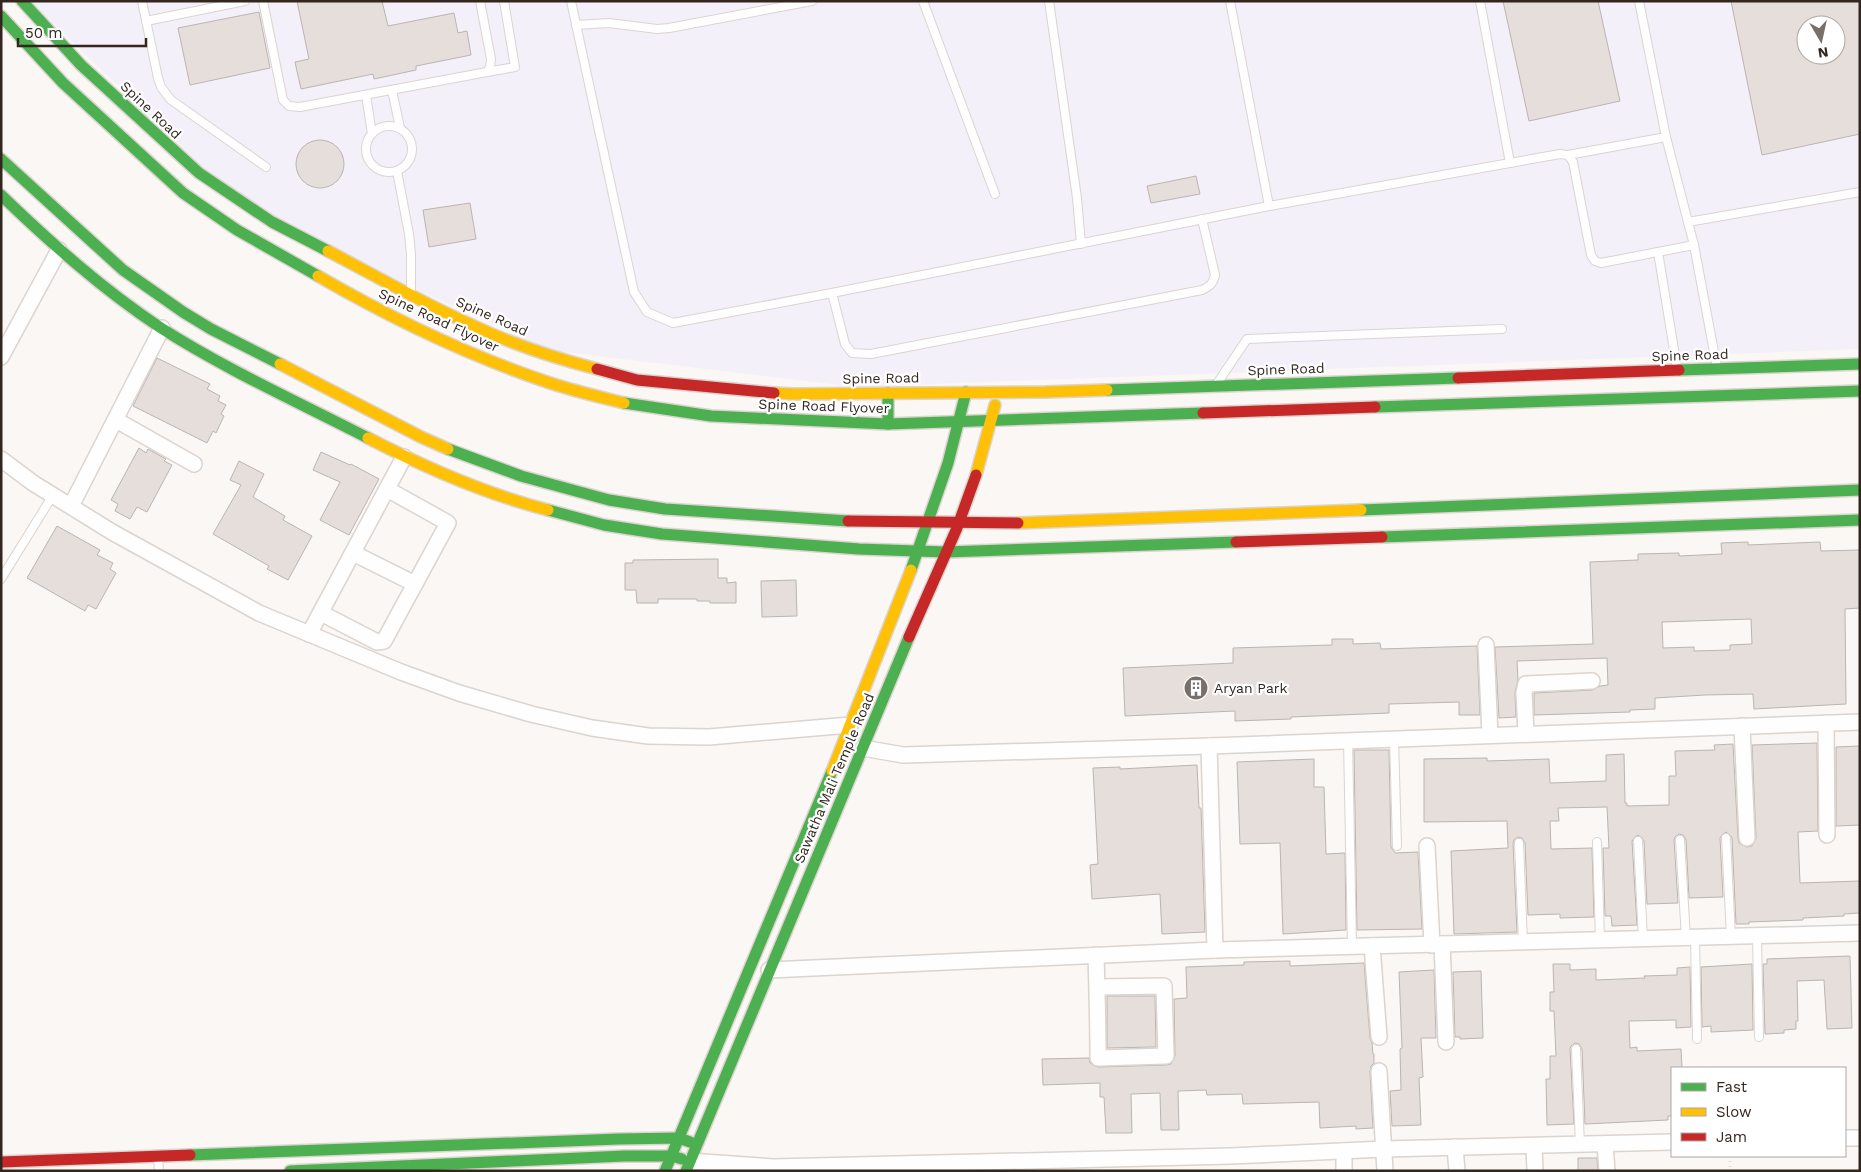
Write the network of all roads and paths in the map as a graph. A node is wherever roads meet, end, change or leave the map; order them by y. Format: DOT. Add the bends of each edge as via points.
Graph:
graph roads {
  1 [pos="22,1"];
  2 [pos="142,1"];
  3 [pos="245,1"];
  4 [pos="263,1"];
  5 [pos="480,1"];
  6 [pos="504,1"];
  7 [pos="571,1"];
  8 [pos="812,1"];
  9 [pos="923,1"];
  10 [pos="1049,1"];
  11 [pos="1230,1"];
  12 [pos="1480,1"];
  13 [pos="1639,1"];
  14 [pos="1,16"];
  15 [pos="146,22"];
  16 [pos="576,25"];
  17 [pos="487,72"];
  18 [pos="392,90"];
  19 [pos="366,95"];
  20 [pos="400,128"];
  21 [pos="372,134"];
  22 [pos="1666,137"];
  23 [pos="1568,155"];
  24 [pos="1,159"];
  25 [pos="1510,163"];
  26 [pos="266,167"];
  27 [pos="397,170"];
  28 [pos="1860,192"];
  29 [pos="1,194"];
  30 [pos="995,194"];
  31 [pos="1269,206"];
  32 [pos="1202,219"];
  33 [pos="1688,222"];
  34 [pos="1081,244"];
  35 [pos="1694,245"];
  36 [pos="59,250"];
  37 [pos="1658,252"];
  38 [pos="832,293"];
  39 [pos="411,294"];
  40 [pos="162,328"];
  41 [pos="1502,329"];
  42 [pos="1,357"];
  43 [pos="1860,364"];
  44 [pos="1717,369"];
  45 [pos="1677,370"];
  46 [pos="1215,386"];
  47 [pos="1860,391"];
  48 [pos="966,392"];
  49 [pos="998,392"];
  50 [pos="888,393"];
  51 [pos="116,420"];
  52 [pos="991,422"];
  53 [pos="960,423"];
  54 [pos="888,424"];
  55 [pos="404,457"];
  56 [pos="1,459"];
  57 [pos="194,464"];
  58 [pos="387,489"];
  59 [pos="1860,490"];
  60 [pos="53,495"];
  61 [pos="71,506"];
  62 [pos="1860,520"];
  63 [pos="928,522"];
  64 [pos="958,523"];
  65 [pos="918,552"];
  66 [pos="946,552"];
  67 [pos="353,553"];
  68 [pos="1,579"];
  69 [pos="415,584"];
  70 [pos="320,613"];
  71 [pos="309,634"];
  72 [pos="1486,645"];
  73 [pos="1592,680"];
  74 [pos="1860,722"];
  75 [pos="1826,723"];
  76 [pos="850,726"];
  77 [pos="1742,726"];
  78 [pos="1526,733"];
  79 [pos="1490,735"];
  80 [pos="1394,738"];
  81 [pos="1348,740"];
  82 [pos="1209,746"];
  83 [pos="863,748"];
  84 [pos="1828,835"];
  85 [pos="1726,838"];
  86 [pos="1747,838"];
  87 [pos="1680,840"];
  88 [pos="1638,841"];
  89 [pos="1597,842"];
  90 [pos="1519,843"];
  91 [pos="1397,846"];
  92 [pos="1427,846"];
  93 [pos="1860,933"];
  94 [pos="1731,936"];
  95 [pos="1757,936"];
  96 [pos="1690,938"];
  97 [pos="1643,939"];
  98 [pos="1600,940"];
  99 [pos="1523,942"];
  100 [pos="1437,944"];
  101 [pos="1372,946"];
  102 [pos="1352,947"];
  103 [pos="1215,950"];
  104 [pos="1096,955"];
  105 [pos="770,970"];
  106 [pos="1097,987"];
  107 [pos="1379,1037"];
  108 [pos="1759,1037"];
  109 [pos="1697,1038"];
  110 [pos="1446,1042"];
  111 [pos="1576,1049"];
  112 [pos="1380,1071"];
  113 [pos="679,1138"];
  114 [pos="1846,1138"];
  115 [pos="1860,1138"];
  116 [pos="1671,1142"];
  117 [pos="696,1144"];
  118 [pos="1580,1144"];
  119 [pos="1605,1144"];
  120 [pos="1534,1146"];
  121 [pos="1455,1148"];
  122 [pos="1384,1149"];
  123 [pos="1344,1151"];
  124 [pos="158,1155"];
  125 [pos="672,1156"];
  126 [pos="1730,1157"];
  127 [pos="1,1162"];
  128 [pos="1231,1164"];
  129 [pos="1106,1165"];
  130 [pos="688,1166"];
  131 [pos="1016,1166"];
  132 [pos="159,1171"];
  133 [pos="290,1171"];
  134 [pos="665,1171"];
  135 [pos="1344,1171"];
  136 [pos="1385,1171"];
  137 [pos="1457,1171"];
  138 [pos="1534,1171"];
  139 [pos="1606,1171"];
  140 [pos="1730,1171"];
  1 -- 39 [label="street, Spine Road" via="81,65 199,173 272,222"];
  2 -- 15 [label="lane"];
  3 -- 15 [label="lane"];
  4 -- 19 [label="lane" via="283,100 289,106 300,107"];
  5 -- 17 [label="lane" via="491,58"];
  6 -- 17 [label="lane" via="515,67"];
  7 -- 16 [label="lane"];
  8 -- 16 [label="lane" via="656,30 609,23"];
  9 -- 30 [label="lane"];
  10 -- 34 [label="lane" via="1078,198"];
  11 -- 31 [label="lane"];
  12 -- 25 [label="lane"];
  13 -- 22 [label="lane"];
  14 -- 54 [label="street, Spine Road Flyover" via="63,83 183,193 236,230 352,296 462,349 550,383 630,404 711,416"];
  15 -- 26 [label="lane" via="158,78 171,100"];
  16 -- 38 [label="lane" via="634,292 647,312 673,323"];
  17 -- 18 [label="lane"];
  18 -- 19 [label="lane"];
  18 -- 20 [label="lane"];
  19 -- 21 [label="lane"];
  20 -- 21 [label="lane" via="384,127"];
  20 -- 27 [label="lane" via="410,139 412,154 409,162"];
  21 -- 27 [label="lane" via="366,148 370,162 382,171"];
  22 -- 23 [label="lane"];
  22 -- 33 [label="lane"];
  23 -- 25 [label="lane"];
  23 -- 37 [label="lane" via="1573,162 1591,255 1595,261 1601,263"];
  24 -- 63 [label="street" via="122,270 183,312 421,437 473,459 609,500 665,509 860,522"];
  25 -- 31 [label="lane"];
  27 -- 39 [label="lane" via="409,234"];
  28 -- 33 [label="lane"];
  29 -- 36 [label="street"];
  31 -- 32 [label="lane"];
  32 -- 34 [label="lane"];
  32 -- 38 [label="lane" via="1215,276 1214,282 1202,290 860,355 852,353 845,344"];
  33 -- 35 [label="lane"];
  34 -- 38 [label="lane"];
  35 -- 37 [label="lane"];
  35 -- 44 [label="lane"];
  36 -- 40 [label="street" via="107,290"];
  36 -- 42 [label="street"];
  37 -- 45 [label="lane"];
  39 -- 50 [label="street, Spine Road" via="518,345 637,380 793,394"];
  40 -- 51 [label="street"];
  40 -- 55 [label="street" via="199,351"];
  41 -- 46 [label="lane" via="1248,339"];
  43 -- 44 [label="street, Spine Road"];
  44 -- 45 [label="street, Spine Road"];
  45 -- 46 [label="street, Spine Road"];
  46 -- 49 [label="street, Spine Road"];
  47 -- 52 [label="street"];
  48 -- 49 [label="street, Spine Road"];
  48 -- 50 [label="street, Spine Road"];
  48 -- 53 [label="street, Sawatha Mali Temple Road"];
  49 -- 52 [label="street, Sawatha Mali Temple Road"];
  50 -- 54 [label="street"];
  51 -- 57 [label="street"];
  51 -- 61 [label="street"];
  52 -- 53 [label="street"];
  52 -- 64 [label="street, Sawatha Mali Temple Road" via="973,487"];
  53 -- 54 [label="street, Spine Road Flyover"];
  53 -- 63 [label="street, Sawatha Mali Temple Road"];
  55 -- 58 [label="street"];
  55 -- 65 [label="street" via="513,500 604,525 662,534"];
  56 -- 60 [label="street"];
  58 -- 67 [label="street"];
  58 -- 69 [label="street" via="448,523"];
  59 -- 64 [label="street"];
  60 -- 61 [label="street"];
  60 -- 68 [label="lane"];
  61 -- 71 [label="street" via="112,532 259,612"];
  62 -- 66 [label="street"];
  63 -- 64 [label="street"];
  63 -- 65 [label="street, Sawatha Mali Temple Road"];
  64 -- 66 [label="street, Sawatha Mali Temple Road"];
  65 -- 66 [label="street"];
  65 -- 76 [label="street, Sawatha Mali Temple Road"];
  66 -- 83 [label="street, Sawatha Mali Temple Road"];
  67 -- 69 [label="street"];
  67 -- 70 [label="street"];
  69 -- 70 [label="street" via="382,643"];
  70 -- 71 [label="street"];
  71 -- 76 [label="street" via="459,693 592,728 648,736 709,737"];
  72 -- 79 [label="street"];
  73 -- 78 [label="street" via="1526,684"];
  74 -- 75 [label="street"];
  75 -- 77 [label="street"];
  75 -- 84 [label="street"];
  76 -- 113 [label="street, Sawatha Mali Temple Road"];
  77 -- 78 [label="street"];
  77 -- 86 [label="street"];
  78 -- 79 [label="street"];
  79 -- 80 [label="street"];
  80 -- 81 [label="street"];
  80 -- 91 [label="lane"];
  81 -- 82 [label="street"];
  81 -- 102 [label="lane"];
  82 -- 83 [label="street" via="903,755"];
  82 -- 103 [label="street"];
  83 -- 105 [label="street, Sawatha Mali Temple Road"];
  85 -- 94 [label="lane"];
  87 -- 96 [label="lane"];
  88 -- 97 [label="lane"];
  89 -- 98 [label="lane"];
  90 -- 99 [label="lane"];
  92 -- 100 [label="street"];
  93 -- 95 [label="street"];
  94 -- 95 [label="street"];
  94 -- 96 [label="street"];
  95 -- 108 [label="lane"];
  96 -- 97 [label="street"];
  96 -- 109 [label="lane"];
  97 -- 98 [label="street"];
  98 -- 99 [label="street"];
  99 -- 100 [label="street"];
  100 -- 101 [label="street"];
  100 -- 110 [label="street"];
  101 -- 102 [label="street"];
  101 -- 107 [label="street"];
  102 -- 103 [label="street"];
  103 -- 104 [label="street"];
  104 -- 105 [label="street"];
  104 -- 106 [label="street"];
  105 -- 117 [label="street, Sawatha Mali Temple Road"];
  106 -- 106 [label="street" via="1098,1058 1166,1056 1164,986"];
  111 -- 118 [label="lane"];
  112 -- 122 [label="street"];
  113 -- 117 [label="street"];
  113 -- 124 [label="street"];
  113 -- 125 [label="street, Sawatha Mali Temple Road"];
  114 -- 115 [label="street"];
  116 -- 119 [label="street"];
  117 -- 130 [label="street, Sawatha Mali Temple Road"];
  118 -- 119 [label="street"];
  118 -- 120 [label="street"];
  119 -- 139 [label="street"];
  120 -- 121 [label="street"];
  120 -- 138 [label="street"];
  121 -- 122 [label="street"];
  121 -- 137 [label="street"];
  122 -- 123 [label="street"];
  122 -- 136 [label="street"];
  123 -- 128 [label="street"];
  123 -- 135 [label="street"];
  124 -- 127 [label="street"];
  124 -- 132 [label="lane"];
  125 -- 130 [label="street"];
  125 -- 133 [label="street"];
  125 -- 134 [label="street, Sawatha Mali Temple Road"];
  126 -- 140 [label="path"];
  128 -- 129 [label="street"];
  129 -- 131 [label="street"];
  130 -- 131 [label="street"];
}
